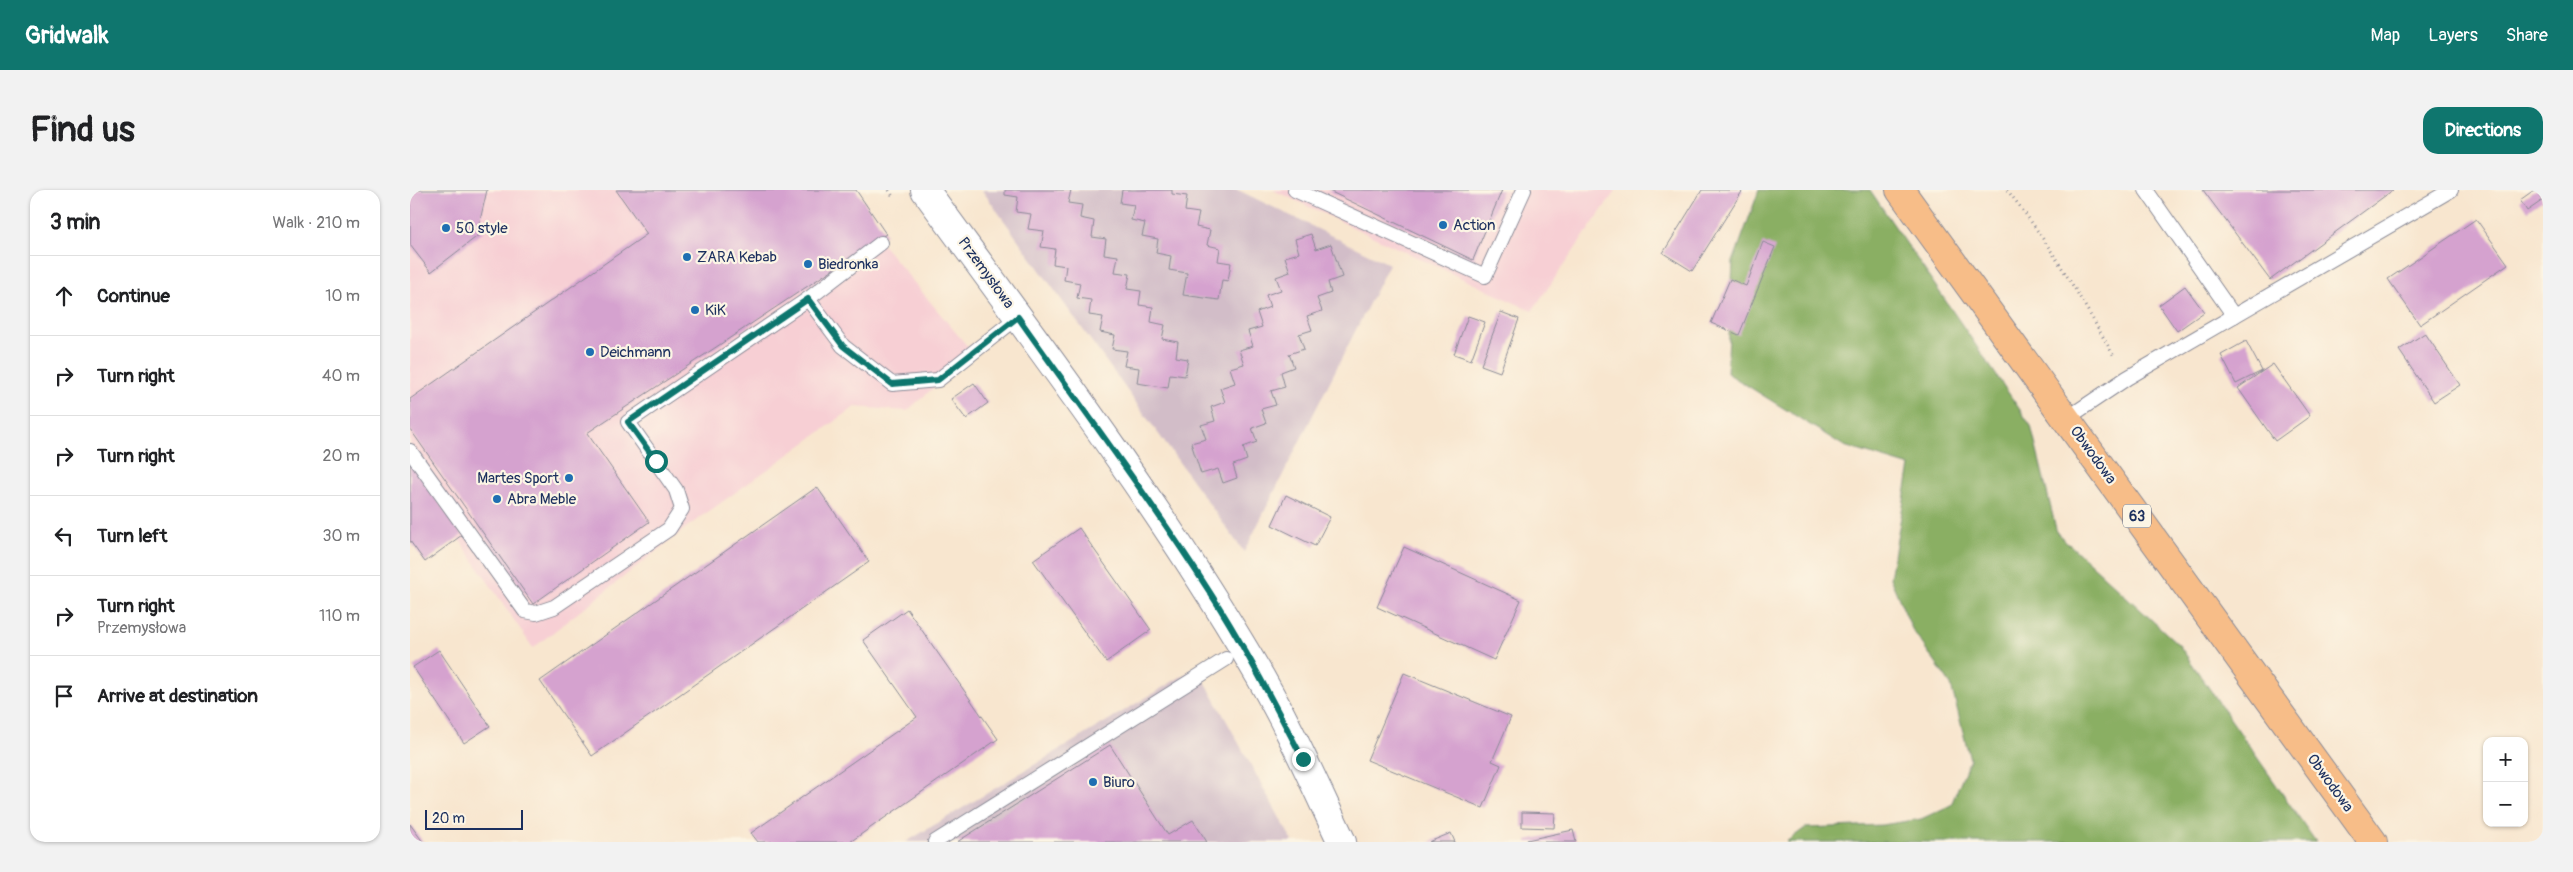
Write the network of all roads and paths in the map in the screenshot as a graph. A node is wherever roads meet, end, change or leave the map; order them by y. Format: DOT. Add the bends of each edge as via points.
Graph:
graph roads {
  1 [pos="889,190"];
  2 [pos="925,190"];
  3 [pos="1295,190"];
  4 [pos="1524,190"];
  5 [pos="1900,190"];
  6 [pos="2006,190"];
  7 [pos="2146,190"];
  8 [pos="2451,190"];
  9 [pos="900,206"];
  10 [pos="881,243"];
  11 [pos="808,299"];
  12 [pos="2234,316"];
  13 [pos="1018,317"];
  14 [pos="2127,378"];
  15 [pos="2066,419"];
  16 [pos="410,451"];
  17 [pos="1226,659"];
  18 [pos="935,842"];
  19 [pos="1342,842"];
  20 [pos="2373,842"];
  1 -- 9 [label="path"];
  2 -- 13 [label="street, Przemysłowa"];
  3 -- 4 [label="lane" via="1485,276"];
  5 -- 15 [label="main road, Obwodowa / 63"];
  6 -- 14 [label="path" via="2027,215 2087,308"];
  7 -- 12 [label="lane"];
  8 -- 12 [label="lane"];
  10 -- 11 [label="lane"];
  11 -- 13 [label="lane" via="843,346 892,384 938,380"];
  11 -- 16 [label="lane" via="628,422 676,490 682,509 669,529 554,607 536,613 526,610"];
  12 -- 14 [label="lane"];
  13 -- 19 [label="street, Przemysłowa" via="1214,599 1303,759"];
  14 -- 15 [label="lane"];
  15 -- 20 [label="main road, Obwodowa / 63"];
  17 -- 18 [label="lane"];
}
